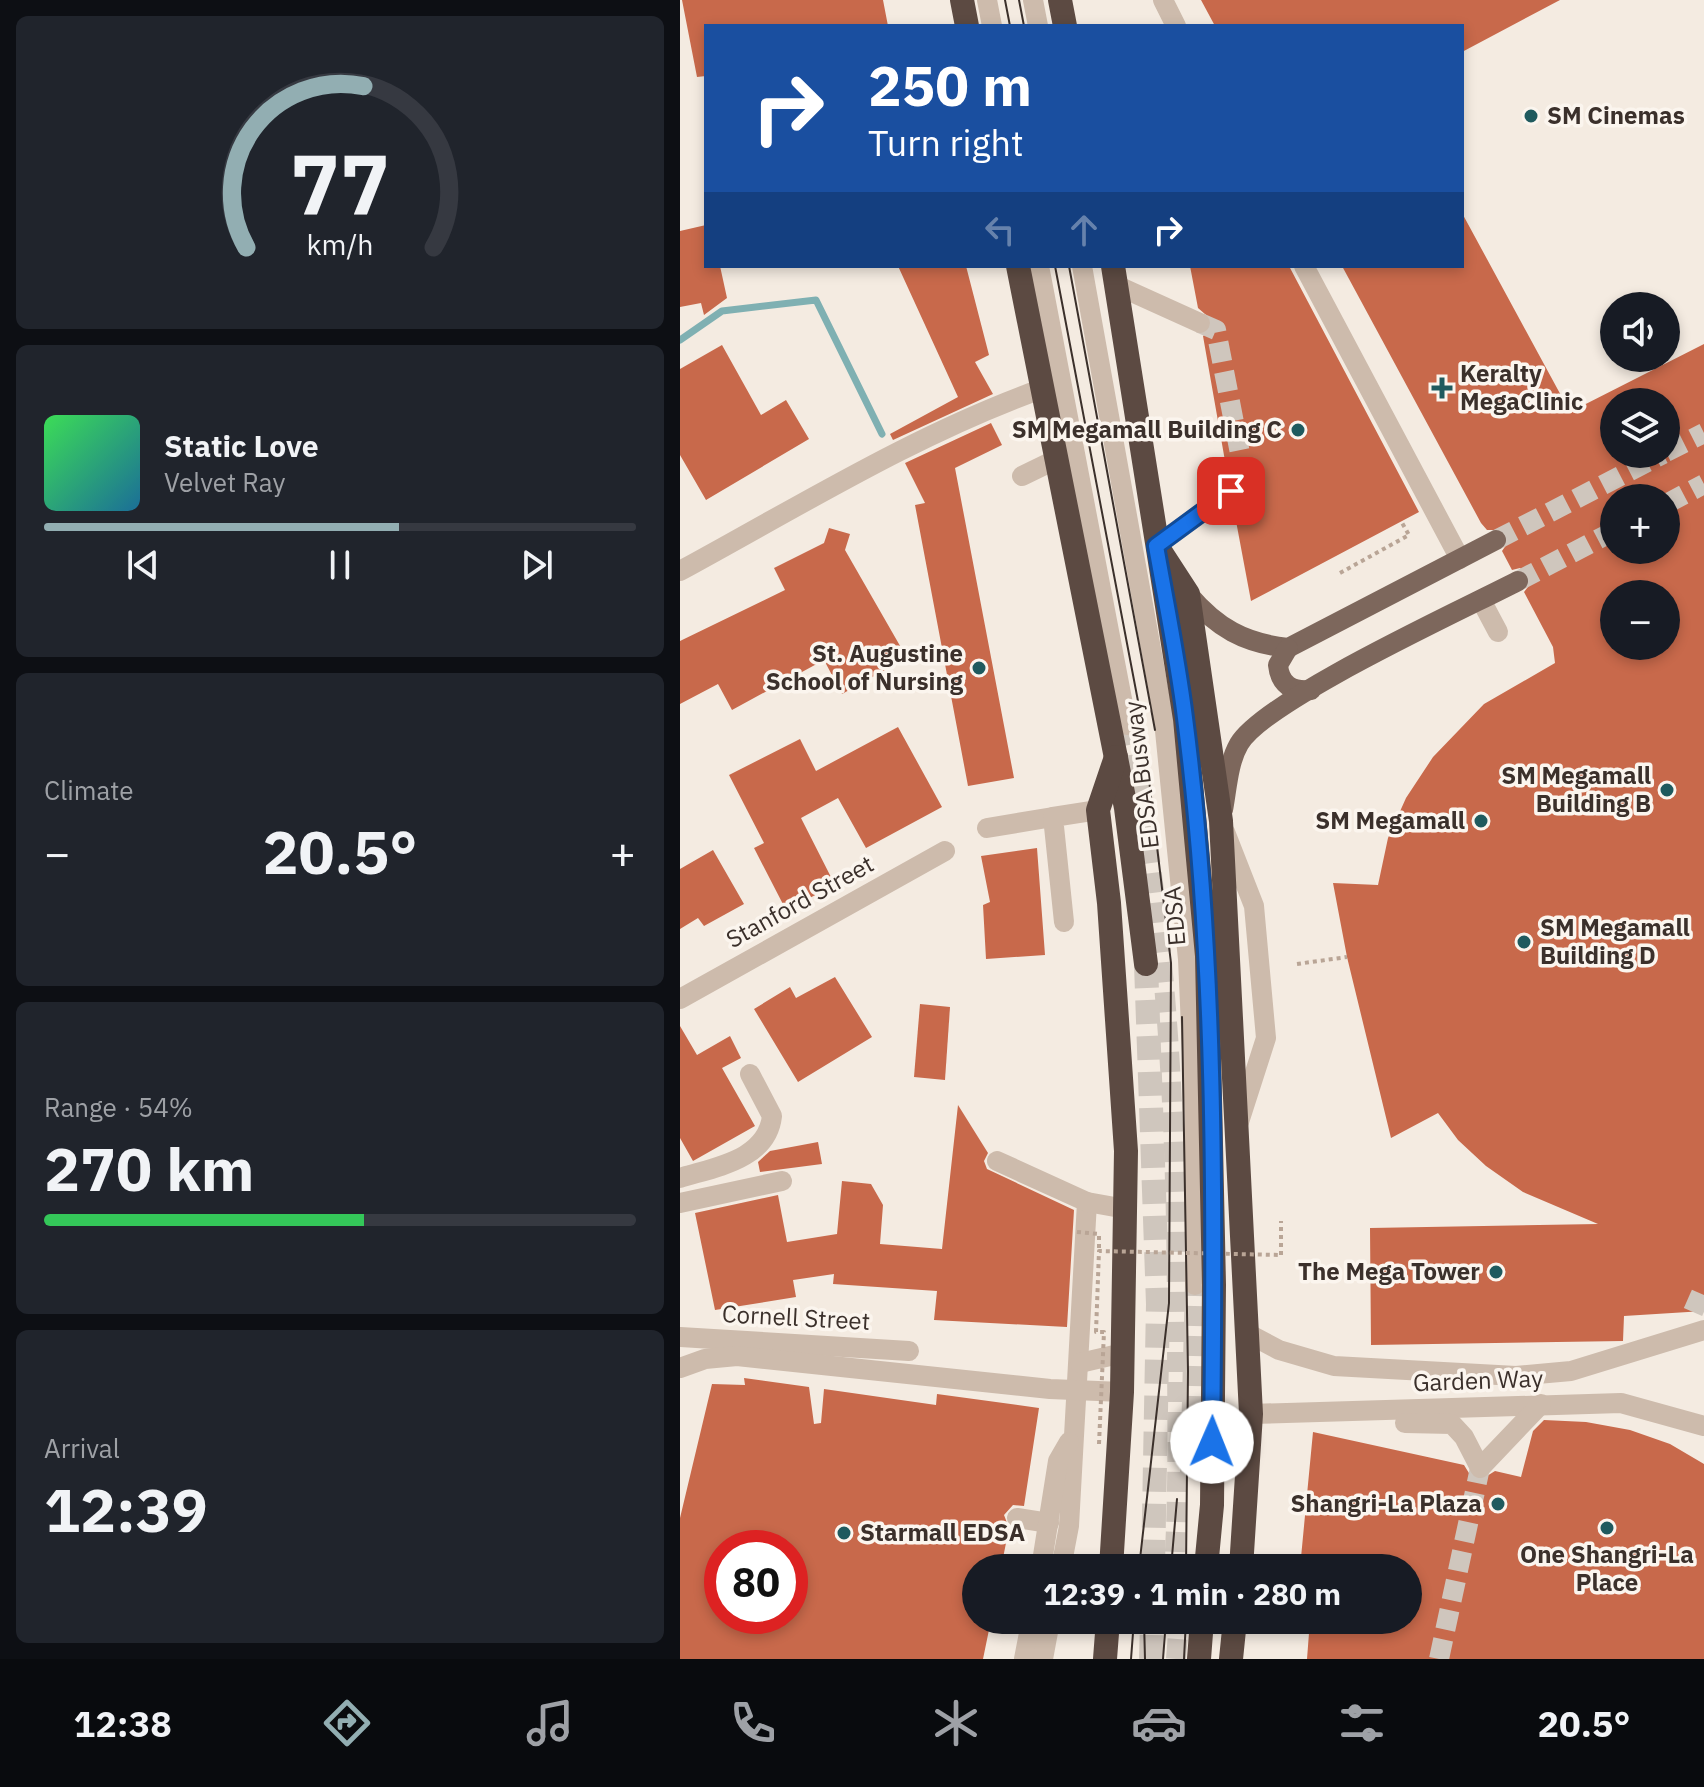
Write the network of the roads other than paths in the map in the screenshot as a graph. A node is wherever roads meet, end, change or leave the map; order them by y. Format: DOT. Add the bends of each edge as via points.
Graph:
graph roads {
  1 [pos="962,0"];
  2 [pos="987,0"];
  3 [pos="1033,0"];
  4 [pos="1060,0"];
  5 [pos="1163,0"];
  6 [pos="967,24"];
  7 [pos="992,24"];
  8 [pos="1038,24"];
  9 [pos="1065,24"];
  10 [pos="1175,24"];
  11 [pos="1018,268"];
  12 [pos="1039,268"];
  13 [pos="1082,268"];
  14 [pos="1305,268"];
  15 [pos="1114,275"];
  16 [pos="1200,323"];
  17 [pos="1044,388"];
  18 [pos="1059,458"];
  19 [pos="1022,476"];
  20 [pos="1231,491"];
  21 [pos="1496,540"];
  22 [pos="1156,546"];
  23 [pos="1460,559"];
  24 [pos="680,571"];
  25 [pos="1518,581"];
  26 [pos="1188,594"];
  27 [pos="1481,600"];
  28 [pos="1498,632"];
  29 [pos="1288,648"];
  30 [pos="1311,690"];
  31 [pos="1127,725"];
  32 [pos="1116,757"];
  33 [pos="1098,810"];
  34 [pos="1053,817"];
  35 [pos="1221,821"];
  36 [pos="987,828"];
  37 [pos="945,851"];
  38 [pos="1064,922"];
  39 [pos="1146,964"];
  40 [pos="680,999"];
  41 [pos="750,1074"];
  42 [pos="997,1161"];
  43 [pos="682,1171"];
  44 [pos="782,1181"];
  45 [pos="1087,1202"];
  46 [pos="680,1203"];
  47 [pos="1126,1209"];
  48 [pos="1195,1285"];
  49 [pos="1697,1324"];
  50 [pos="1247,1333"];
  51 [pos="680,1337"];
  52 [pos="909,1351"];
  53 [pos="1123,1353"];
  54 [pos="1080,1363"];
  55 [pos="680,1368"];
  56 [pos="1078,1390"];
  57 [pos="1122,1392"];
  58 [pos="1548,1410"];
  59 [pos="1250,1419"];
  60 [pos="1704,1426"];
  61 [pos="1073,1435"];
  62 [pos="1017,1518"];
  63 [pos="1049,1523"];
  64 [pos="1043,1554"];
  65 [pos="1064,1554"];
  66 [pos="1112,1554"];
  67 [pos="1207,1554"];
  68 [pos="1242,1554"];
  69 [pos="1107,1634"];
  70 [pos="1201,1634"];
  71 [pos="1234,1634"];
  72 [pos="1024,1659"];
  73 [pos="1043,1659"];
  74 [pos="1105,1659"];
  75 [pos="1199,1659"];
  76 [pos="1231,1659"];
  1 -- 6 [label="highway"];
  2 -- 7 [label="street"];
  3 -- 8 [label="street"];
  4 -- 9 [label="highway"];
  5 -- 10 [label="street"];
  11 -- 17 [label="highway, EDSA"];
  12 -- 31 [label="street, EDSA Busway"];
  13 -- 48 [label="street, EDSA Busway" via="1164,721 1188,959"];
  14 -- 23 [label="street"];
  15 -- 16 [label="street"];
  15 -- 22 [label="highway, EDSA"];
  17 -- 18 [label="highway, EDSA"];
  17 -- 24 [label="street" via="881,463"];
  18 -- 19 [label="street"];
  18 -- 32 [label="highway, EDSA"];
  20 -- 22 [label="street"];
  21 -- 23 [label="main road"];
  22 -- 26 [label="highway"];
  22 -- 67 [label="highway, EDSA" via="1185,719 1207,956 1214,1285"];
  23 -- 29 [label="main road"];
  25 -- 27 [label="main road"];
  26 -- 29 [label="main road" via="1210,619 1237,637"];
  26 -- 35 [label="highway"];
  27 -- 28 [label="street"];
  27 -- 30 [label="main road"];
  29 -- 30 [label="main road" via="1278,665 1279,675 1292,689"];
  30 -- 35 [label="main road" via="1273,711 1239,744"];
  32 -- 33 [label="highway"];
  32 -- 39 [label="highway, EDSA"];
  33 -- 34 [label="street"];
  33 -- 47 [label="highway" via="1114,967"];
  34 -- 36 [label="street"];
  34 -- 38 [label="street"];
  35 -- 50 [label="highway"];
  37 -- 40 [label="street, Stanford Street"];
  41 -- 43 [label="street" via="772,1116 767,1134 730,1164"];
  42 -- 45 [label="street"];
  44 -- 46 [label="street"];
  45 -- 47 [label="street"];
  45 -- 54 [label="street"];
  47 -- 53 [label="highway"];
  49 -- 50 [label="street" via="1571,1371 1516,1376 1334,1366 1290,1354"];
  50 -- 59 [label="highway"];
  51 -- 52 [label="street, Cornell Street"];
  53 -- 54 [label="street"];
  53 -- 57 [label="highway"];
  54 -- 56 [label="street"];
  55 -- 56 [label="street" via="737,1356"];
  56 -- 57 [label="street"];
  56 -- 61 [label="street"];
  57 -- 66 [label="highway"];
  58 -- 59 [label="street, Garden Way"];
  58 -- 59 [label="street" via="1480,1468 1450,1423"];
  58 -- 60 [label="street, Garden Way" via="1621,1403"];
  59 -- 68 [label="highway"];
  61 -- 63 [label="street" via="1058,1461"];
  61 -- 65 [label="street"];
  62 -- 63 [label="street"];
  63 -- 64 [label="street"];
  69 -- 74 [label="highway"];
  70 -- 75 [label="highway"];
  71 -- 76 [label="highway"];
  72 -- 73 [label="street" via="1039,1630"];
}
